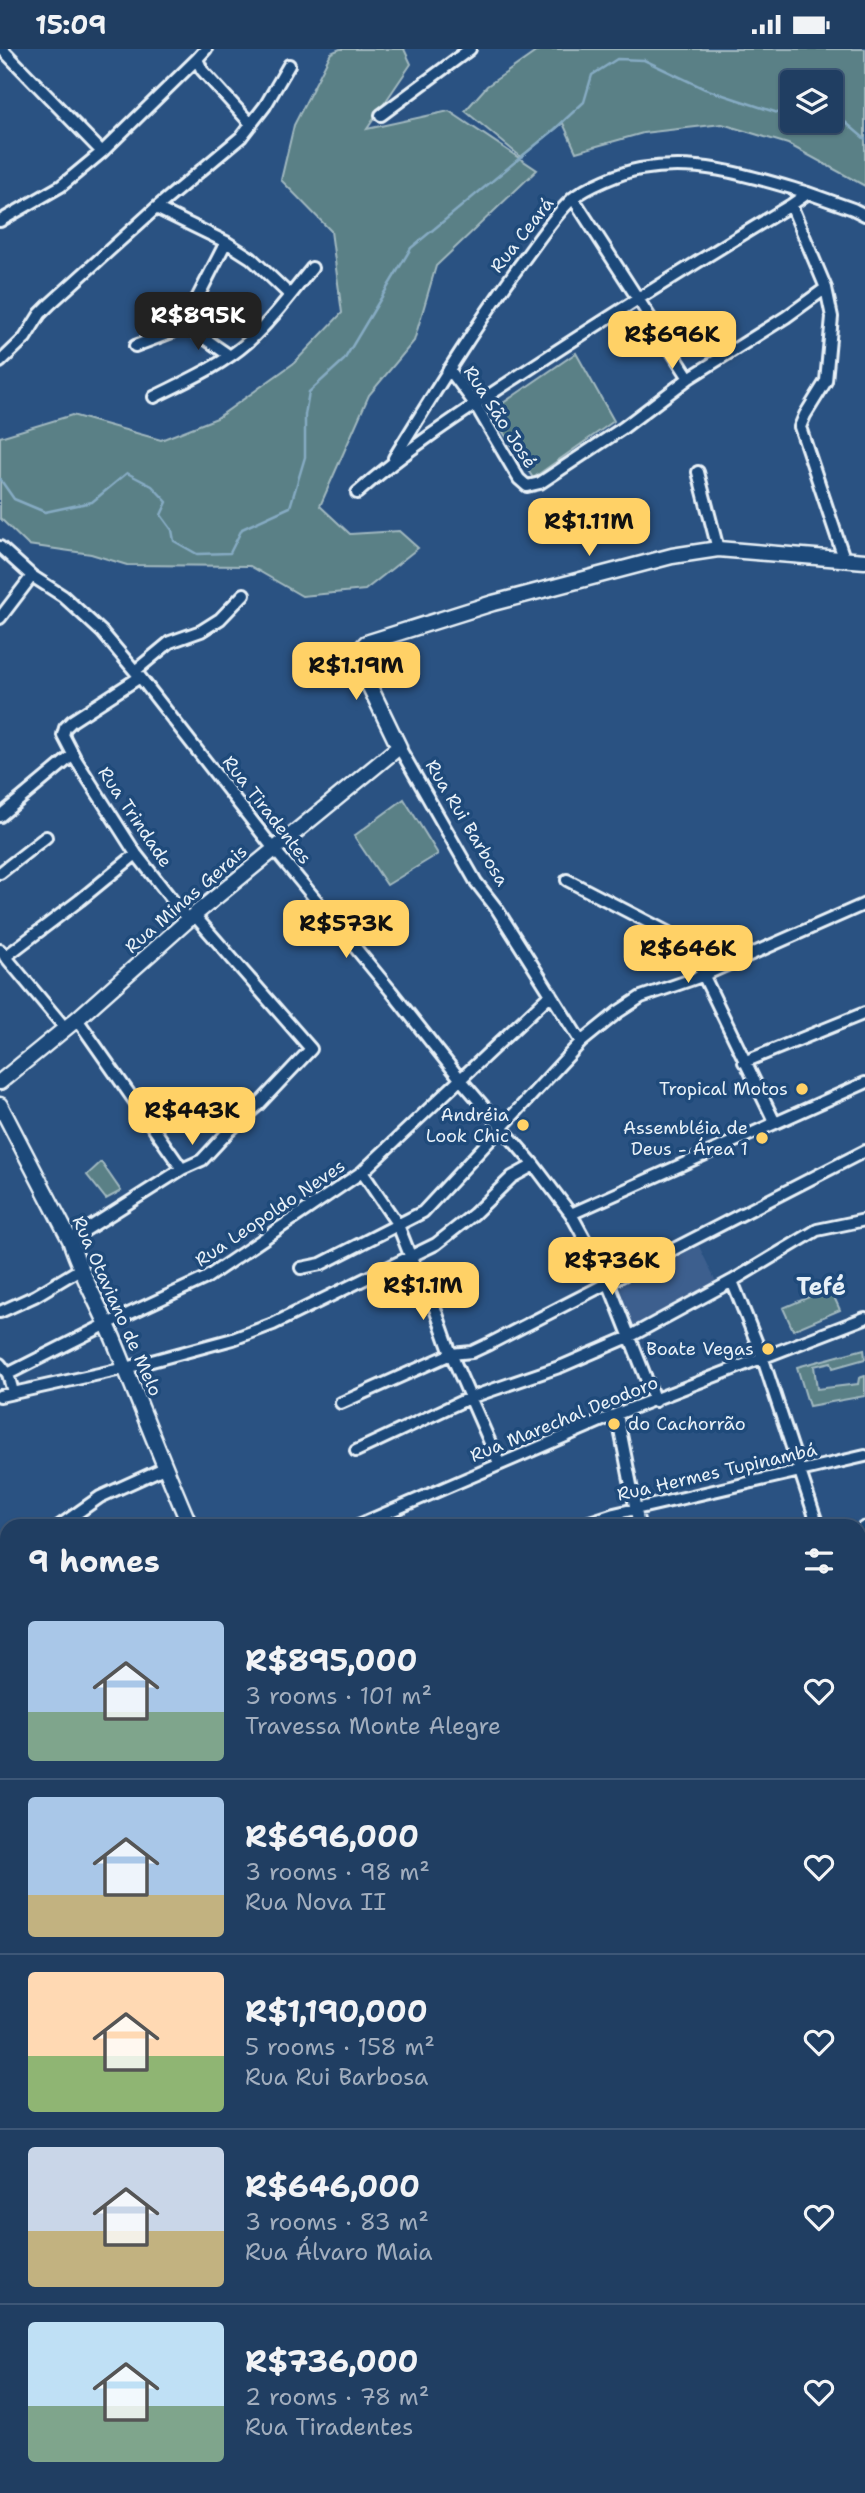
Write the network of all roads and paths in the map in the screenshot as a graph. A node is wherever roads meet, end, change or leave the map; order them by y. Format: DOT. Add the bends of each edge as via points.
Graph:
graph roads {
  1 [pos="2,49"];
  2 [pos="206,49"];
  3 [pos="470,49"];
  4 [pos="197,59"];
  5 [pos="289,65"];
  6 [pos="381,115"];
  7 [pos="250,123"];
  8 [pos="102,152"];
  9 [pos="808,193"];
  10 [pos="573,198"];
  11 [pos="792,205"];
  12 [pos="156,208"];
  13 [pos="865,215"];
  14 [pos="0,221"];
  15 [pos="226,242"];
  16 [pos="312,268"];
  17 [pos="826,288"];
  18 [pos="290,295"];
  19 [pos="638,297"];
  20 [pos="184,324"];
  21 [pos="135,347"];
  22 [pos="230,356"];
  23 [pos="0,362"];
  24 [pos="449,369"];
  25 [pos="689,377"];
  26 [pos="154,397"];
  27 [pos="475,404"];
  28 [pos="390,464"];
  29 [pos="698,473"];
  30 [pos="357,493"];
  31 [pos="0,547"];
  32 [pos="718,549"];
  33 [pos="844,558"];
  34 [pos="865,561"];
  35 [pos="32,576"];
  36 [pos="244,594"];
  37 [pos="0,618"];
  38 [pos="138,674"];
  39 [pos="399,747"];
  40 [pos="74,755"];
  41 [pos="0,816"];
  42 [pos="46,837"];
  43 [pos="274,849"];
  44 [pos="136,854"];
  45 [pos="0,873"];
  46 [pos="567,880"];
  47 [pos="865,904"];
  48 [pos="192,918"];
  49 [pos="3,953"];
  50 [pos="702,977"];
  51 [pos="551,994"];
  52 [pos="865,1013"];
  53 [pos="77,1019"];
  54 [pos="65,1028"];
  55 [pos="582,1042"];
  56 [pos="744,1062"];
  57 [pos="461,1080"];
  58 [pos="0,1081"];
  59 [pos="865,1083"];
  60 [pos="0,1105"];
  61 [pos="775,1123"];
  62 [pos="502,1126"];
  63 [pos="865,1151"];
  64 [pos="534,1165"];
  65 [pos="182,1169"];
  66 [pos="362,1172"];
  67 [pos="571,1214"];
  68 [pos="865,1220"];
  69 [pos="398,1225"];
  70 [pos="70,1240"];
  71 [pos="411,1258"];
  72 [pos="301,1268"];
  73 [pos="80,1269"];
  74 [pos="732,1281"];
  75 [pos="608,1282"];
  76 [pos="0,1312"];
  77 [pos="865,1318"];
  78 [pos="107,1324"];
  79 [pos="629,1337"];
  80 [pos="451,1354"];
  81 [pos="762,1356"];
  82 [pos="0,1364"];
  83 [pos="126,1369"];
  84 [pos="8,1374"];
  85 [pos="13,1392"];
  86 [pos="0,1396"];
  87 [pos="469,1398"];
  88 [pos="655,1401"];
  89 [pos="341,1403"];
  90 [pos="617,1414"];
  91 [pos="356,1451"];
  92 [pos="865,1456"];
  93 [pos="499,1463"];
  94 [pos="164,1468"];
  95 [pos="800,1471"];
  96 [pos="635,1510"];
  97 [pos="69,1519"];
  98 [pos="186,1519"];
  99 [pos="372,1519"];
  100 [pos="599,1519"];
  101 [pos="637,1519"];
  102 [pos="816,1519"];
  1 -- 8 [label="street"];
  2 -- 4 [label="street"];
  3 -- 6 [label="street"];
  4 -- 7 [label="street"];
  4 -- 8 [label="street"];
  5 -- 7 [label="street"];
  7 -- 12 [label="street" via="241,137"];
  8 -- 14 [label="street" via="61,186"];
  9 -- 10 [label="street, Rua Ceará" via="725,169 667,166 638,170"];
  9 -- 11 [label="street"];
  9 -- 13 [label="street, Rua Ceará"];
  10 -- 19 [label="street"];
  10 -- 24 [label="street, Rua Ceará" via="498,295"];
  11 -- 17 [label="street"];
  11 -- 19 [label="street"];
  12 -- 15 [label="street"];
  12 -- 23 [label="street" via="50,304"];
  15 -- 18 [label="street" via="251,258"];
  15 -- 20 [label="street"];
  16 -- 18 [label="street"];
  17 -- 25 [label="street"];
  17 -- 33 [label="street" via="832,317 826,381 800,428"];
  18 -- 22 [label="street"];
  19 -- 25 [label="street"];
  19 -- 27 [label="street"];
  20 -- 21 [label="street"];
  20 -- 22 [label="street"];
  22 -- 26 [label="street"];
  24 -- 27 [label="street, Rua São José"];
  24 -- 28 [label="street, Rua Ceará"];
  25 -- 27 [label="street, Rua São José" via="623,428 532,486 523,484"];
  27 -- 28 [label="street"];
  28 -- 30 [label="street"];
  29 -- 32 [label="street"];
  31 -- 35 [label="street, Rua Tiradentes"];
  32 -- 33 [label="street"];
  32 -- 39 [label="street, Rua Rui Barbosa" via="631,565 375,639 358,652 357,660"];
  33 -- 34 [label="street"];
  35 -- 37 [label="street"];
  35 -- 38 [label="street, Rua Tiradentes" via="83,613"];
  36 -- 38 [label="street" via="220,619 170,642"];
  38 -- 40 [label="street, Rua Trindade" via="65,728 63,735"];
  38 -- 43 [label="street, Rua Tiradentes"];
  39 -- 43 [label="street, Rua Minas Gerais"];
  39 -- 51 [label="street, Rua Rui Barbosa" via="476,882"];
  40 -- 41 [label="street"];
  40 -- 44 [label="street, Rua Trindade"];
  42 -- 45 [label="street"];
  43 -- 48 [label="street, Rua Minas Gerais"];
  43 -- 57 [label="street, Rua Tiradentes"];
  44 -- 48 [label="street, Rua Trindade"];
  44 -- 49 [label="street"];
  46 -- 50 [label="street" via="675,936 688,948"];
  47 -- 50 [label="street"];
  48 -- 53 [label="street, Rua Minas Gerais"];
  48 -- 65 [label="street, Rua Trindade" via="310,1049 202,1160"];
  49 -- 54 [label="street"];
  50 -- 55 [label="street" via="641,996"];
  50 -- 56 [label="street"];
  51 -- 55 [label="street, Rua Rui Barbosa"];
  51 -- 57 [label="street, Rua Leopoldo Neves"];
  52 -- 56 [label="street"];
  53 -- 54 [label="street, Rua Minas Gerais"];
  53 -- 65 [label="street"];
  54 -- 58 [label="street, Rua Minas Gerais"];
  55 -- 62 [label="street"];
  56 -- 61 [label="street"];
  57 -- 62 [label="street, Rua Tiradentes"];
  57 -- 66 [label="street, Rua Leopoldo Neves"];
  59 -- 61 [label="street"];
  60 -- 70 [label="street, Rua Otaviano de Melo"];
  61 -- 67 [label="street"];
  62 -- 64 [label="street, Rua Tiradentes"];
  62 -- 69 [label="street" via="423,1212"];
  63 -- 75 [label="street"];
  64 -- 67 [label="street, Rua Tiradentes"];
  64 -- 71 [label="street" via="512,1177 436,1244"];
  65 -- 70 [label="street"];
  66 -- 69 [label="street"];
  66 -- 78 [label="street, Rua Leopoldo Neves" via="206,1278"];
  67 -- 75 [label="street, Rua Tiradentes"];
  68 -- 74 [label="street" via="817,1230"];
  69 -- 71 [label="street"];
  69 -- 72 [label="street" via="321,1264"];
  70 -- 73 [label="street, Rua Otaviano de Melo"];
  71 -- 80 [label="street"];
  71 -- 83 [label="street" via="273,1324"];
  73 -- 76 [label="street"];
  73 -- 78 [label="street, Rua Otaviano de Melo"];
  74 -- 79 [label="street"];
  74 -- 81 [label="street"];
  75 -- 79 [label="street, Rua Tiradentes"];
  75 -- 80 [label="street" via="472,1352"];
  77 -- 81 [label="street, Rua Marechal Deodoro"];
  78 -- 83 [label="street, Rua Otaviano de Melo"];
  78 -- 84 [label="street, Rua Leopoldo Neves"];
  79 -- 87 [label="street"];
  79 -- 88 [label="street, Rua Tiradentes"];
  80 -- 87 [label="street"];
  80 -- 89 [label="street"];
  81 -- 88 [label="street, Rua Marechal Deodoro"];
  81 -- 95 [label="street"];
  82 -- 84 [label="street"];
  83 -- 85 [label="street"];
  83 -- 94 [label="street, Rua Otaviano de Melo"];
  84 -- 85 [label="street"];
  85 -- 86 [label="street"];
  87 -- 91 [label="street"];
  87 -- 93 [label="street"];
  88 -- 90 [label="street, Rua Marechal Deodoro"];
  90 -- 93 [label="street, Rua Marechal Deodoro"];
  90 -- 96 [label="street"];
  92 -- 95 [label="street, Rua Hermes Tupinambá"];
  93 -- 99 [label="street, Rua Marechal Deodoro"];
  94 -- 97 [label="street" via="100,1497"];
  94 -- 98 [label="street, Rua Otaviano de Melo"];
  95 -- 96 [label="street, Rua Hermes Tupinambá"];
  95 -- 102 [label="street"];
  96 -- 100 [label="street, Rua Hermes Tupinambá"];
  96 -- 101 [label="street"];
}
